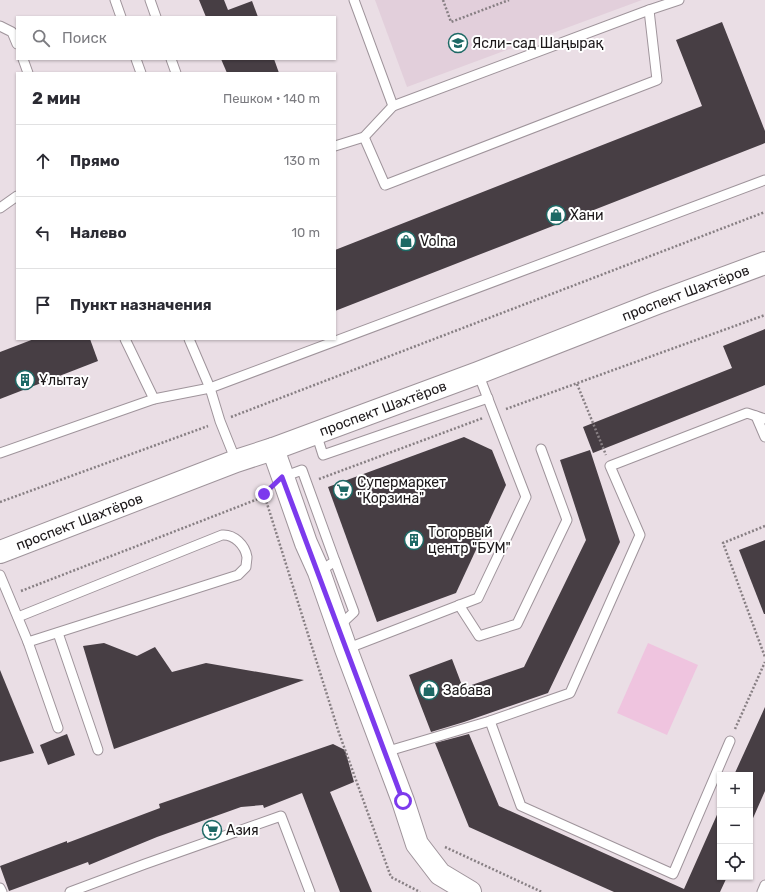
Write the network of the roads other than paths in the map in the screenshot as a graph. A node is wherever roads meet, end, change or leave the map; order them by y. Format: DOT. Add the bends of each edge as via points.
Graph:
graph roads {
  1 [pos="115,0"];
  2 [pos="150,0"];
  3 [pos="354,0"];
  4 [pos="679,0"];
  5 [pos="649,10"];
  6 [pos="121,16"];
  7 [pos="156,16"];
  8 [pos="0,26"];
  9 [pos="16,42"];
  10 [pos="23,60"];
  11 [pos="136,60"];
  12 [pos="171,60"];
  13 [pos="28,72"];
  14 [pos="141,72"];
  15 [pos="176,72"];
  16 [pos="393,106"];
  17 [pos="364,137"];
  18 [pos="336,146"];
  19 [pos="765,180"];
  20 [pos="16,197"];
  21 [pos="0,208"];
  22 [pos="765,263"];
  23 [pos="125,340"];
  24 [pos="189,340"];
  25 [pos="478,373"];
  26 [pos="210,388"];
  27 [pos="488,398"];
  28 [pos="154,399"];
  29 [pos="756,416"];
  30 [pos="765,419"];
  31 [pos="316,433"];
  32 [pos="765,437"];
  33 [pos="273,449"];
  34 [pos="541,449"];
  35 [pos="0,453"];
  36 [pos="236,461"];
  37 [pos="282,477"];
  38 [pos="0,552"];
  39 [pos="327,566"];
  40 [pos="0,575"];
  41 [pos="459,605"];
  42 [pos="18,617"];
  43 [pos="58,633"];
  44 [pos="28,642"];
  45 [pos="346,650"];
  46 [pos="490,721"];
  47 [pos="58,728"];
  48 [pos="730,741"];
  49 [pos="98,750"];
  50 [pos="385,752"];
  51 [pos="765,885"];
  52 [pos="0,888"];
  53 [pos="2,892"];
  54 [pos="70,892"];
  55 [pos="310,892"];
  56 [pos="470,892"];
  57 [pos="762,892"];
  1 -- 6 [label="lane"];
  2 -- 7 [label="lane"];
  3 -- 16 [label="lane"];
  4 -- 5 [label="lane"];
  5 -- 16 [label="lane"];
  5 -- 17 [label="lane" via="657,80 385,185"];
  8 -- 9 [label="lane" via="12,32"];
  10 -- 13 [label="lane"];
  11 -- 14 [label="lane"];
  12 -- 15 [label="lane"];
  16 -- 17 [label="lane"];
  17 -- 18 [label="lane"];
  19 -- 26 [label="lane"];
  20 -- 21 [label="lane"];
  22 -- 25 [label="street, проспект Шахтёров"];
  23 -- 28 [label="lane"];
  24 -- 26 [label="lane"];
  25 -- 27 [label="lane"];
  25 -- 31 [label="street, проспект Шахтёров"];
  26 -- 28 [label="lane"];
  26 -- 36 [label="lane"];
  27 -- 31 [label="lane" via="323,455"];
  27 -- 41 [label="lane" via="526,497 478,598"];
  28 -- 35 [label="lane"];
  29 -- 30 [label="lane"];
  29 -- 32 [label="lane"];
  29 -- 46 [label="lane" via="747,413 610,466 640,535 570,693"];
  31 -- 33 [label="street, проспект Шахтёров"];
  33 -- 36 [label="street, проспект Шахтёров"];
  33 -- 37 [label="street"];
  34 -- 41 [label="lane" via="567,520 517,624 479,636"];
  36 -- 38 [label="street, проспект Шахтёров"];
  37 -- 39 [label="street" via="306,543"];
  37 -- 39 [label="lane" via="302,470"];
  39 -- 45 [label="street" via="338,627"];
  40 -- 42 [label="lane"];
  41 -- 45 [label="lane"];
  42 -- 43 [label="lane" via="222,535 228,534 242,544 247,557 246,567 238,575"];
  42 -- 44 [label="lane"];
  43 -- 44 [label="lane"];
  43 -- 49 [label="lane"];
  44 -- 47 [label="lane"];
  45 -- 50 [label="street"];
  46 -- 48 [label="lane" via="521,806 673,874"];
  46 -- 50 [label="lane"];
  50 -- 56 [label="street" via="418,844 440,874"];
  51 -- 57 [label="lane"];
  52 -- 53 [label="lane"];
  54 -- 55 [label="lane" via="281,816"];
}
